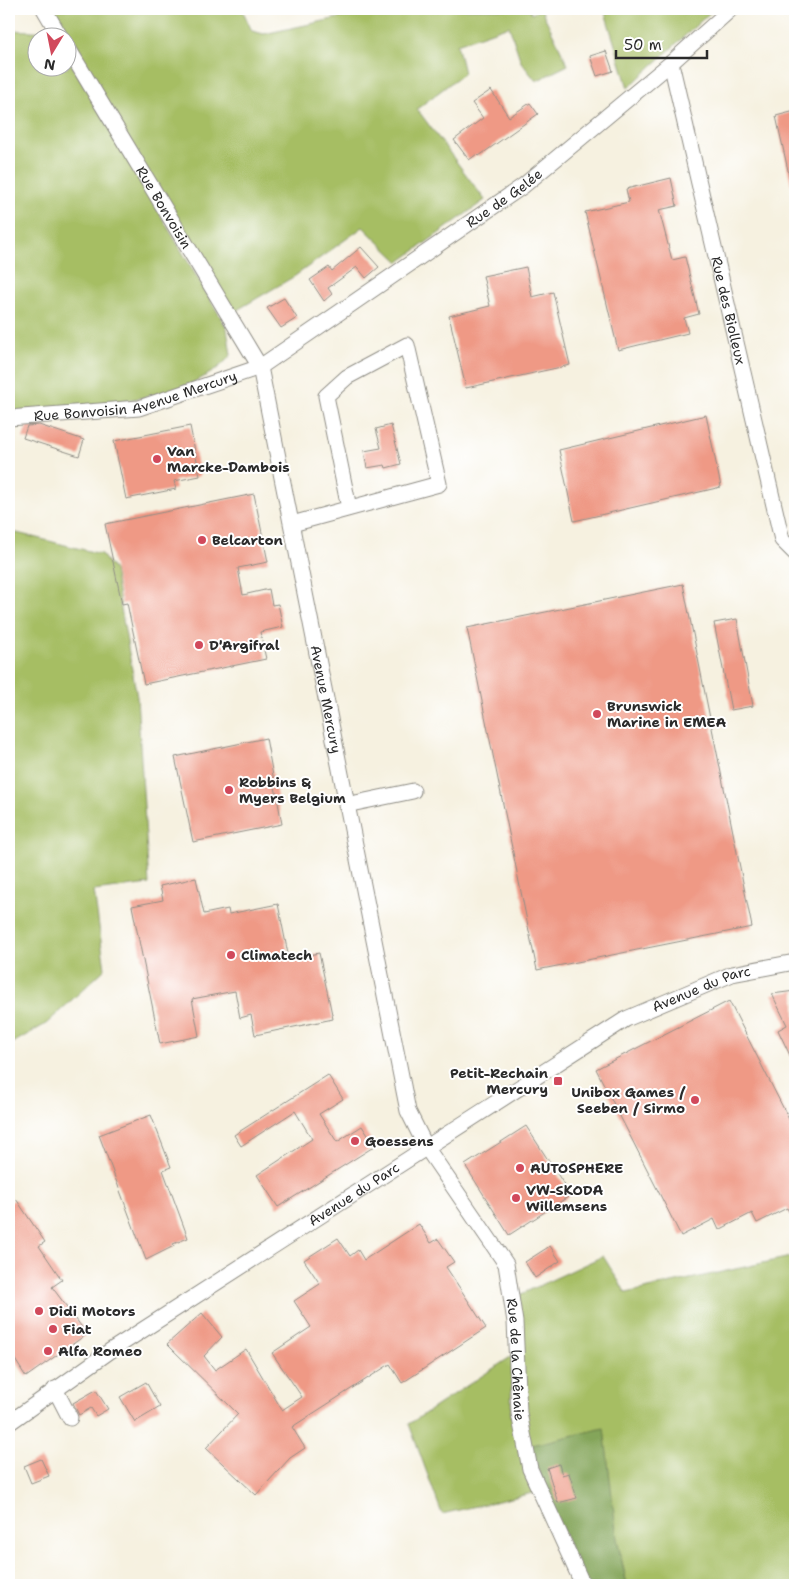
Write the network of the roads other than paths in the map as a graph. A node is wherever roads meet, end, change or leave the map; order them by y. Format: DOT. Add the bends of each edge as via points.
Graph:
graph roads {
  1 [pos="44,9"];
  2 [pos="731,9"];
  3 [pos="55,28"];
  4 [pos="671,63"];
  5 [pos="78,65"];
  6 [pos="260,367"];
  7 [pos="9,418"];
  8 [pos="349,508"];
  9 [pos="292,524"];
  10 [pos="795,553"];
  11 [pos="414,791"];
  12 [pos="346,805"];
  13 [pos="795,962"];
  14 [pos="426,1146"];
  15 [pos="55,1388"];
  16 [pos="70,1418"];
  17 [pos="9,1423"];
  18 [pos="583,1585"];
  1 -- 3 [label="street"];
  2 -- 4 [label="street, Rue de Gelée"];
  4 -- 6 [label="street, Rue de Gelée" via="523,186"];
  4 -- 10 [label="street, Rue des Biolleux" via="782,540"];
  5 -- 6 [label="street, Rue Bonvoisin"];
  6 -- 7 [label="street, Rue Bonvoisin Avenue Mercury" via="139,408"];
  6 -- 9 [label="street, Avenue Mercury"];
  8 -- 8 [label="street" via="439,484 407,345 347,377 326,396"];
  8 -- 9 [label="street"];
  9 -- 12 [label="street, Avenue Mercury"];
  11 -- 12 [label="street"];
  12 -- 14 [label="street, Avenue Mercury" via="408,1110"];
  13 -- 14 [label="street, Avenue du Parc" via="732,974 626,1019"];
  14 -- 15 [label="street, Avenue du Parc"];
  14 -- 18 [label="street, Rue de la Chênaie" via="506,1264 515,1322 519,1413 530,1469"];
  15 -- 16 [label="street"];
  15 -- 17 [label="street, Avenue du Parc"];
}
